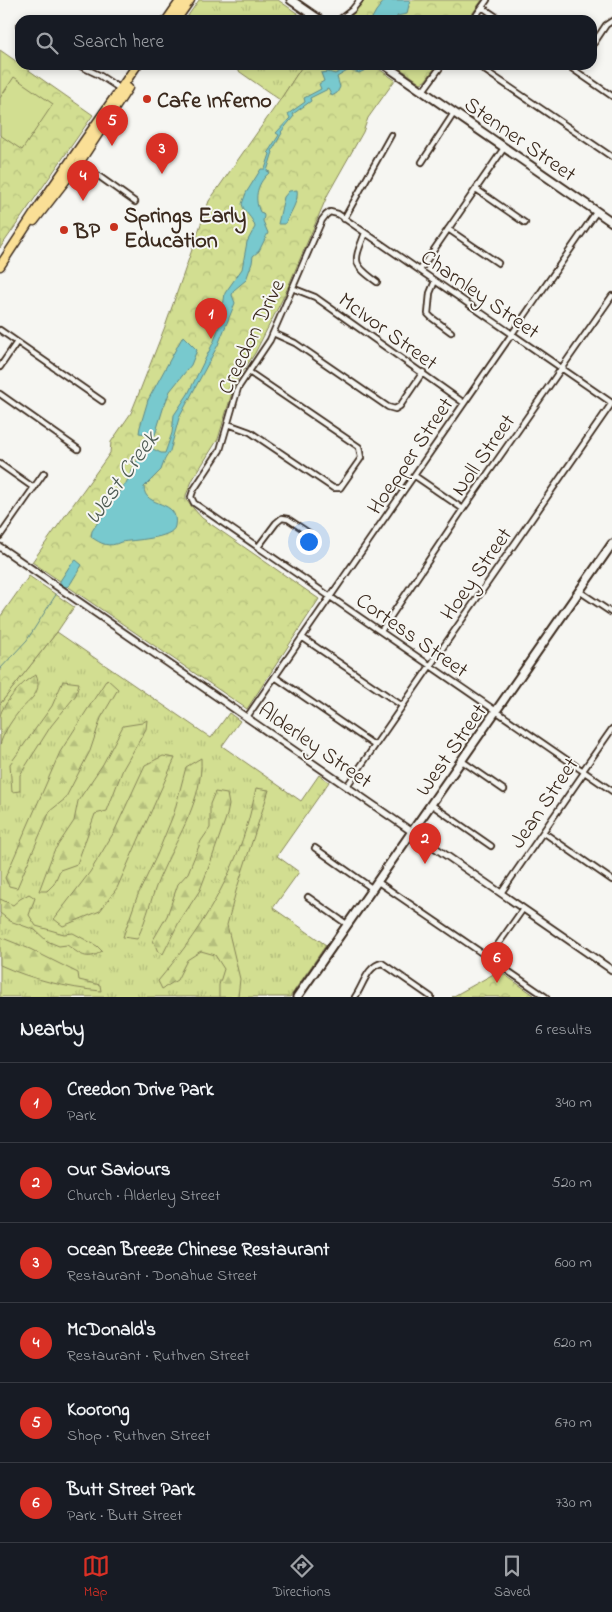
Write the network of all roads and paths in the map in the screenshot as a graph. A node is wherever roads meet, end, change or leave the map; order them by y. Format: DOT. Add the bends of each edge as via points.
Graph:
graph roads {
  1 [pos="181,0"];
  2 [pos="190,0"];
  3 [pos="291,0"];
  4 [pos="360,0"];
  5 [pos="487,0"];
  6 [pos="482,7"];
  7 [pos="170,15"];
  8 [pos="180,15"];
  9 [pos="313,15"];
  10 [pos="346,15"];
  11 [pos="476,15"];
  12 [pos="494,15"];
  13 [pos="612,21"];
  14 [pos="597,39"];
  15 [pos="88,70"];
  16 [pos="134,70"];
  17 [pos="139,70"];
  18 [pos="392,70"];
  19 [pos="438,70"];
  20 [pos="484,70"];
  21 [pos="576,71"];
  22 [pos="123,91"];
  23 [pos="423,91"];
  24 [pos="612,96"];
  25 [pos="454,113"];
  26 [pos="391,136"];
  27 [pos="504,148"];
  28 [pos="612,157"];
  29 [pos="76,160"];
  30 [pos="422,162"];
  31 [pos="476,189"];
  32 [pos="135,202"];
  33 [pos="597,211"];
  34 [pos="330,212"];
  35 [pos="344,219"];
  36 [pos="612,222"];
  37 [pos="525,223"];
  38 [pos="448,229"];
  39 [pos="365,233"];
  40 [pos="498,263"];
  41 [pos="0,266"];
  42 [pos="420,270"];
  43 [pos="435,281"];
  44 [pos="377,282"];
  45 [pos="292,288"];
  46 [pos="612,296"];
  47 [pos="0,330"];
  48 [pos="451,332"];
  49 [pos="273,334"];
  50 [pos="512,334"];
  51 [pos="17,342"];
  52 [pos="0,367"];
  53 [pos="562,368"];
  54 [pos="249,372"];
  55 [pos="423,372"];
  56 [pos="0,394"];
  57 [pos="102,401"];
  58 [pos="464,403"];
  59 [pos="612,403"];
  60 [pos="228,424"];
  61 [pos="78,449"];
  62 [pos="0,464"];
  63 [pos="44,473"];
  64 [pos="415,476"];
  65 [pos="34,488"];
  66 [pos="194,503"];
  67 [pos="463,509"];
  68 [pos="309,533"];
  69 [pos="0,536"];
  70 [pos="612,544"];
  71 [pos="0,547"];
  72 [pos="258,547"];
  73 [pos="579,591"];
  74 [pos="331,597"];
  75 [pos="612,613"];
  76 [pos="381,631"];
  77 [pos="302,638"];
  78 [pos="430,666"];
  79 [pos="275,677"];
  80 [pos="401,706"];
  81 [pos="496,712"];
  82 [pos="247,717"];
  83 [pos="612,729"];
  84 [pos="374,745"];
  85 [pos="462,761"];
  86 [pos="584,772"];
  87 [pos="347,786"];
  88 [pos="504,790"];
  89 [pos="612,791"];
  90 [pos="432,805"];
  91 [pos="413,832"];
  92 [pos="543,832"];
  93 [pos="491,846"];
  94 [pos="315,848"];
  95 [pos="612,880"];
  96 [pos="378,882"];
  97 [pos="373,889"];
  98 [pos="501,893"];
  99 [pos="308,898"];
  100 [pos="523,909"];
  101 [pos="348,925"];
  102 [pos="489,957"];
  103 [pos="612,970"];
  104 [pos="297,997"];
  105 [pos="355,997"];
  106 [pos="431,997"];
  107 [pos="546,997"];
  1 -- 7 [label="highway"];
  2 -- 8 [label="highway"];
  3 -- 9 [label="main road"];
  4 -- 10 [label="street"];
  5 -- 6 [label="street"];
  6 -- 11 [label="street"];
  6 -- 12 [label="street"];
  13 -- 14 [label="street"];
  15 -- 22 [label="street"];
  16 -- 22 [label="highway"];
  17 -- 22 [label="highway"];
  18 -- 23 [label="main road, Stenner Street"];
  19 -- 23 [label="street"];
  20 -- 28 [label="street"];
  21 -- 24 [label="street"];
  22 -- 29 [label="highway"];
  23 -- 25 [label="main road, Stenner Street"];
  25 -- 27 [label="main road, Stenner Street"];
  25 -- 30 [label="street"];
  26 -- 35 [label="street"];
  27 -- 31 [label="street"];
  27 -- 33 [label="main road, Stenner Street"];
  29 -- 32 [label="street"];
  29 -- 41 [label="highway" via="40,205"];
  31 -- 37 [label="street"];
  31 -- 38 [label="street"];
  33 -- 36 [label="main road, Stenner Street"];
  33 -- 50 [label="street, Hoepper Street"];
  34 -- 35 [label="street, Charnley Street"];
  34 -- 45 [label="street, Creedon Drive" via="322,220"];
  35 -- 39 [label="street, Charnley Street"];
  38 -- 40 [label="street"];
  38 -- 42 [label="street"];
  39 -- 42 [label="street, Charnley Street"];
  39 -- 44 [label="street" via="356,254 356,263 361,271"];
  42 -- 43 [label="street, Charnley Street"];
  43 -- 48 [label="street" via="428,314"];
  43 -- 50 [label="street, Charnley Street"];
  45 -- 49 [label="street, Creedon Drive"];
  45 -- 55 [label="street, McIvor Street" via="315,297"];
  46 -- 53 [label="street, Noll Street"];
  47 -- 51 [label="street"];
  49 -- 54 [label="street, Creedon Drive"];
  49 -- 55 [label="street" via="295,343 394,409 400,406"];
  50 -- 53 [label="street, Charnley Street"];
  50 -- 58 [label="street, Hoepper Street"];
  51 -- 52 [label="street"];
  51 -- 57 [label="street"];
  53 -- 59 [label="street, Charnley Street"];
  53 -- 67 [label="street, Noll Street"];
  54 -- 60 [label="street, Creedon Drive" via="238,388"];
  54 -- 60 [label="street" via="359,447 361,458 340,488 333,488 250,432"];
  55 -- 58 [label="street, McIvor Street"];
  56 -- 61 [label="street"];
  58 -- 64 [label="street, Hoepper Street"];
  59 -- 78 [label="street, Hoey Street"];
  60 -- 66 [label="street, Creedon Drive" via="220,450 193,491"];
  62 -- 65 [label="street"];
  63 -- 65 [label="street"];
  64 -- 67 [label="street"];
  64 -- 74 [label="street, Hoepper Street"];
  65 -- 69 [label="street"];
  66 -- 72 [label="street, Cortess Street"];
  67 -- 76 [label="street, Noll Street"];
  68 -- 72 [label="street" via="282,518"];
  70 -- 73 [label="main road, West Street"];
  71 -- 82 [label="street, Alderley Street"];
  72 -- 74 [label="street, Cortess Street"];
  73 -- 75 [label="street"];
  73 -- 81 [label="main road, West Street"];
  74 -- 76 [label="street, Cortess Street"];
  74 -- 77 [label="street, Hoepper Street"];
  76 -- 78 [label="street, Cortess Street"];
  77 -- 79 [label="street, Hoepper Street"];
  77 -- 80 [label="street"];
  78 -- 80 [label="street, Hoey Street"];
  78 -- 81 [label="street, Cortess Street"];
  79 -- 82 [label="street, Hoepper Street"];
  79 -- 84 [label="street"];
  80 -- 84 [label="street, Hoey Street"];
  81 -- 85 [label="main road, West Street"];
  81 -- 86 [label="street, Cortess Street"];
  82 -- 87 [label="street, Alderley Street"];
  83 -- 86 [label="street, Jean Street"];
  84 -- 87 [label="street, Hoey Street"];
  85 -- 88 [label="street"];
  85 -- 90 [label="main road, West Street"];
  86 -- 89 [label="street, Cortess Street"];
  86 -- 92 [label="street, Jean Street"];
  87 -- 91 [label="street, Alderley Street"];
  90 -- 91 [label="main road, West Street"];
  90 -- 93 [label="street"];
  91 -- 96 [label="main road, West Street"];
  91 -- 98 [label="street, Alderley Street"];
  92 -- 95 [label="street"];
  92 -- 98 [label="street, Jean Street"];
  94 -- 97 [label="street"];
  96 -- 97 [label="main road, West Street"];
  96 -- 102 [label="street"];
  97 -- 101 [label="main road, West Street"];
  98 -- 100 [label="street, Alderley Street"];
  99 -- 101 [label="street"];
  100 -- 102 [label="street"];
  100 -- 103 [label="street, Alderley Street"];
  101 -- 104 [label="main road, West Street"];
  102 -- 107 [label="street"];
  105 -- 106 [label="street" via="377,964 385,965"];
}
